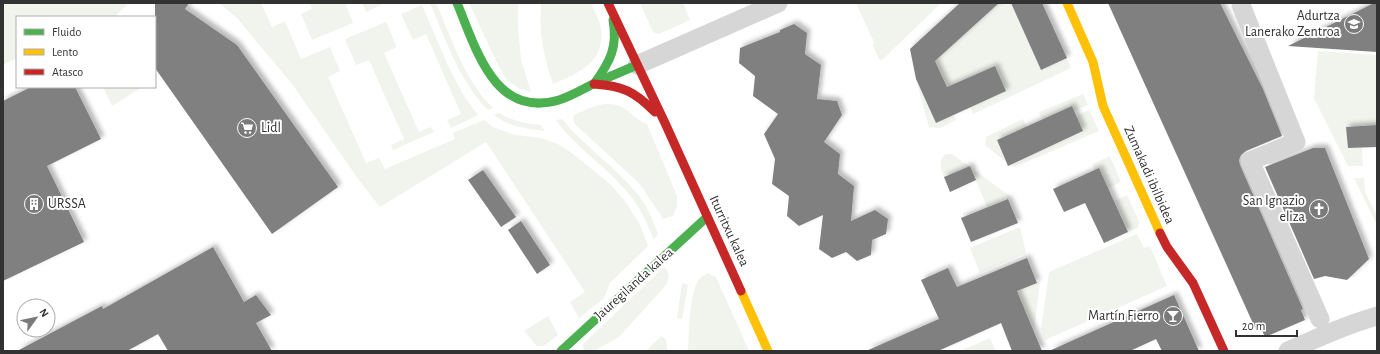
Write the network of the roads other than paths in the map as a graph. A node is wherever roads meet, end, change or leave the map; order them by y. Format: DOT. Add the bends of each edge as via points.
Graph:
graph roads {
  1 [pos="457,3"];
  2 [pos="608,3"];
  3 [pos="778,3"];
  4 [pos="1067,3"];
  5 [pos="1242,4"];
  6 [pos="612,14"];
  7 [pos="637,65"];
  8 [pos="594,84"];
  9 [pos="665,124"];
  10 [pos="707,217"];
  11 [pos="1377,316"];
  12 [pos="1320,318"];
  13 [pos="561,351"];
  14 [pos="768,351"];
  15 [pos="1224,351"];
  16 [pos="1288,351"];
  1 -- 8 [label="main road" via="492,79 509,96 528,103 557,100"];
  2 -- 6 [label="main road, Iturritxu kalea"];
  3 -- 7 [label="street"];
  4 -- 15 [label="main road, Zumakadi ibilbidea" via="1093,62 1103,106 1156,226 1193,283"];
  5 -- 12 [label="street" via="1296,142 1250,161"];
  6 -- 7 [label="main road, Iturritxu kalea"];
  6 -- 8 [label="main road, Iturritxu kalea" via="616,39 604,71"];
  7 -- 8 [label="main road"];
  7 -- 9 [label="main road, Iturritxu kalea"];
  8 -- 9 [label="main road, Iturritxu kalea" via="619,87 638,95"];
  9 -- 10 [label="main road, Iturritxu kalea"];
  10 -- 13 [label="main road, Jauregilanda kalea"];
  10 -- 14 [label="main road, Iturritxu kalea"];
  11 -- 16 [label="street"];
}
